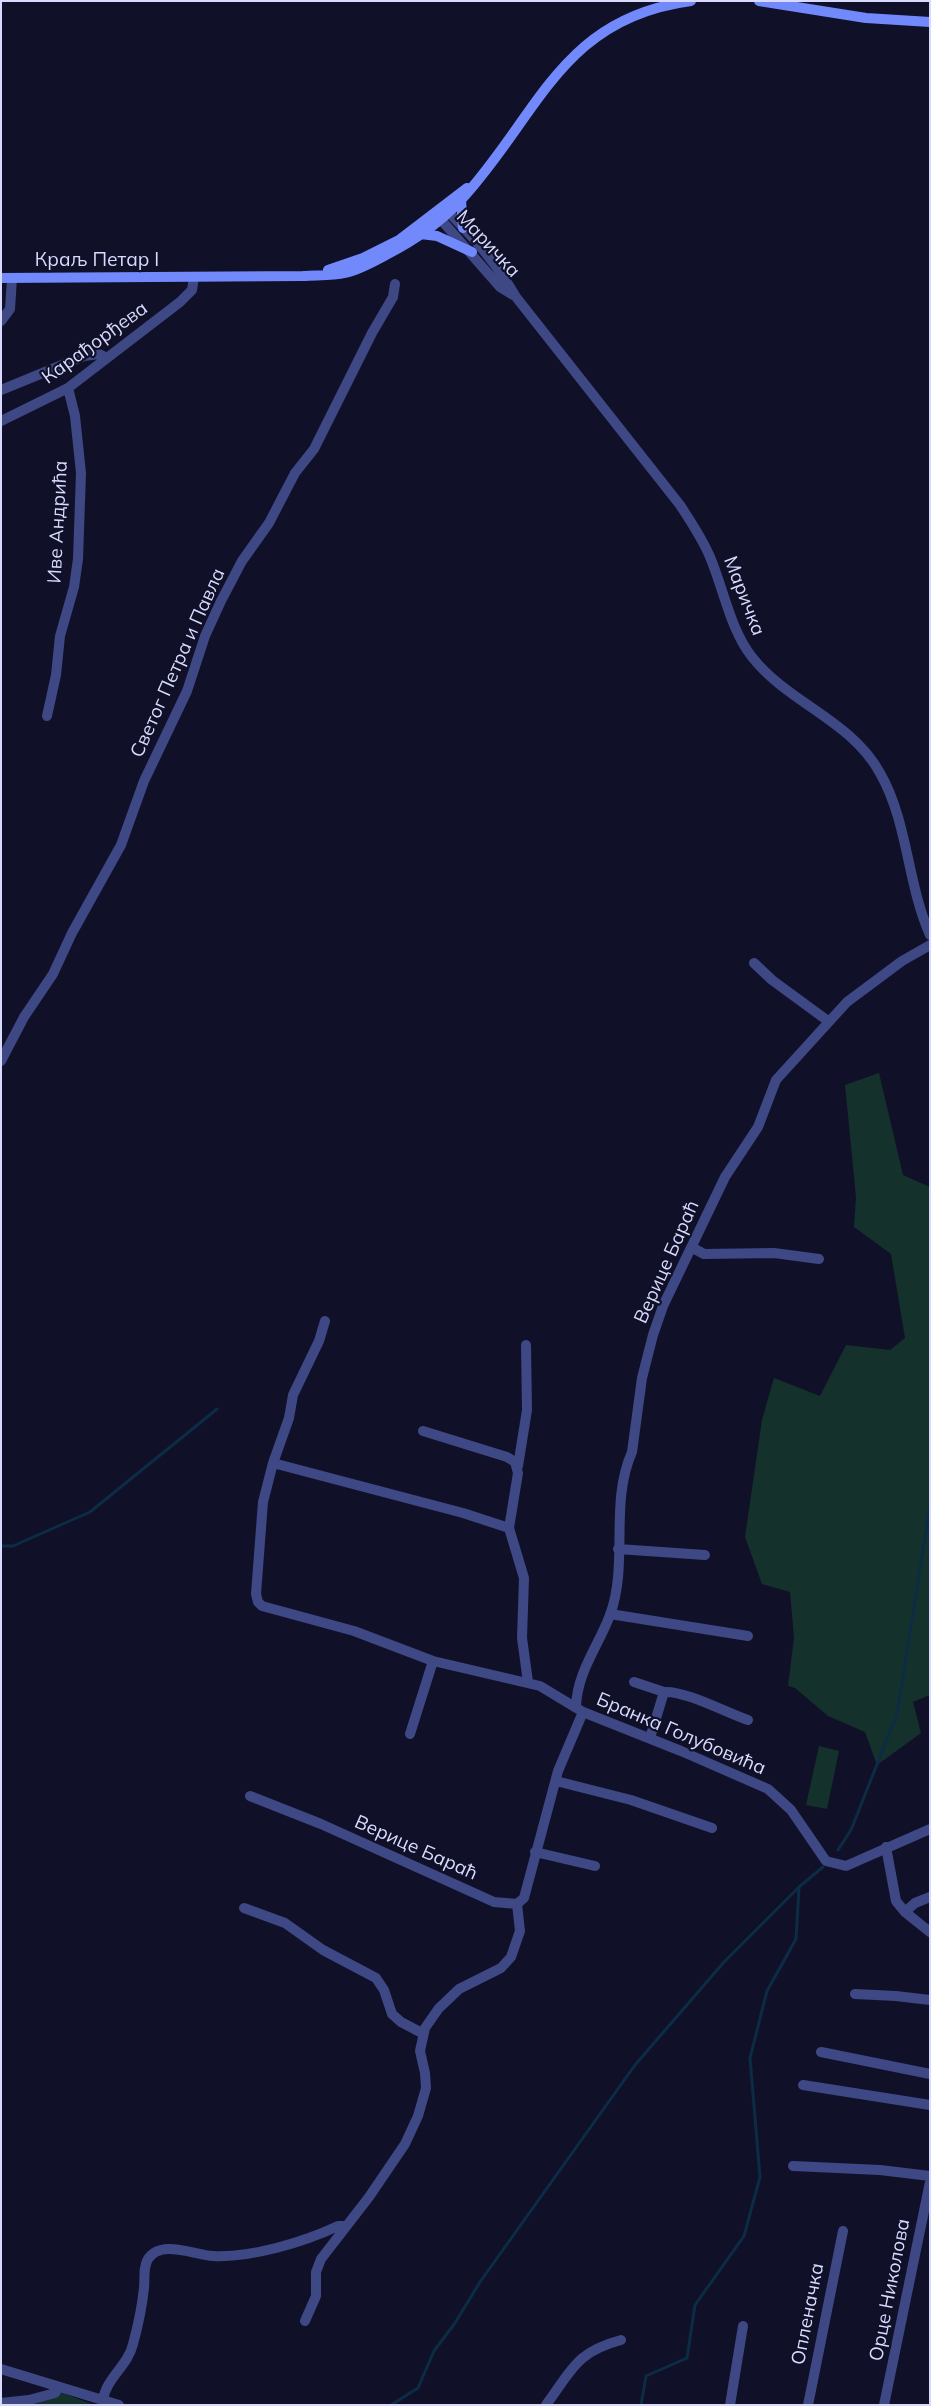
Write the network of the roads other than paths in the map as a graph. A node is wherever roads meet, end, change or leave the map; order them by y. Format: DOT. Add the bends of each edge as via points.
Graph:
graph roads {
  1 [pos="691,1"];
  2 [pos="759,1"];
  3 [pos="930,22"];
  4 [pos="478,180"];
  5 [pos="461,200"];
  6 [pos="442,213"];
  7 [pos="463,228"];
  8 [pos="421,234"];
  9 [pos="472,252"];
  10 [pos="303,276"];
  11 [pos="194,277"];
  12 [pos="6,278"];
  13 [pos="395,284"];
  14 [pos="516,297"];
  15 [pos="1,321"];
  16 [pos="107,358"];
  17 [pos="68,388"];
  18 [pos="1,390"];
  19 [pos="1,421"];
  20 [pos="47,716"];
  21 [pos="930,935"];
  22 [pos="930,945"];
  23 [pos="754,963"];
  24 [pos="828,1021"];
  25 [pos="1,1060"];
  26 [pos="693,1248"];
  27 [pos="819,1259"];
  28 [pos="326,1321"];
  29 [pos="526,1345"];
  30 [pos="423,1431"];
  31 [pos="273,1463"];
  32 [pos="518,1466"];
  33 [pos="509,1528"];
  34 [pos="618,1549"];
  35 [pos="705,1555"];
  36 [pos="610,1614"];
  37 [pos="748,1636"];
  38 [pos="433,1661"];
  39 [pos="528,1682"];
  40 [pos="634,1682"];
  41 [pos="664,1692"];
  42 [pos="579,1710"];
  43 [pos="748,1720"];
  44 [pos="410,1734"];
  45 [pos="650,1738"];
  46 [pos="556,1781"];
  47 [pos="250,1796"];
  48 [pos="712,1828"];
  49 [pos="930,1829"];
  50 [pos="886,1847"];
  51 [pos="535,1852"];
  52 [pos="595,1866"];
  53 [pos="930,1897"];
  54 [pos="517,1904"];
  55 [pos="244,1908"];
  56 [pos="905,1912"];
  57 [pos="930,1932"];
  58 [pos="855,1994"];
  59 [pos="930,2000"];
  60 [pos="422,2033"];
  61 [pos="821,2052"];
  62 [pos="930,2074"];
  63 [pos="803,2085"];
  64 [pos="930,2104"];
  65 [pos="793,2166"];
  66 [pos="930,2176"];
  67 [pos="930,2182"];
  68 [pos="344,2226"];
  69 [pos="843,2231"];
  70 [pos="305,2321"];
  71 [pos="743,2326"];
  72 [pos="621,2340"];
  73 [pos="1,2369"];
  74 [pos="58,2387"];
  75 [pos="103,2400"];
  76 [pos="1,2403"];
  77 [pos="119,2405"];
  78 [pos="546,2405"];
  79 [pos="730,2405"];
  80 [pos="808,2405"];
  81 [pos="884,2405"];
  1 -- 4 [label="main road" via="632,17 586,44 552,79"];
  2 -- 3 [label="main road" via="866,18"];
  4 -- 5 [label="main road"];
  4 -- 6 [label="main road" via="455,195"];
  5 -- 6 [label="main road"];
  5 -- 7 [label="main road"];
  6 -- 7 [label="street, Маричка"];
  6 -- 8 [label="main road"];
  6 -- 9 [label="street, Маричка"];
  6 -- 10 [label="main road" via="363,258"];
  7 -- 14 [label="street, Маричка" via="507,281"];
  8 -- 9 [label="main road" via="437,236"];
  8 -- 10 [label="main road" via="388,254 344,274"];
  9 -- 14 [label="street, Маричка" via="500,287"];
  10 -- 11 [label="main road, Краљ Петар I"];
  11 -- 12 [label="main road, Краљ Петар I"];
  11 -- 16 [label="street, Карађорђева" via="188,295"];
  12 -- 15 [label="street" via="10,310"];
  13 -- 25 [label="street, Светог Петра и Павла" via="393,297 314,449 295,473 272,518 242,561 221,601 205,636 187,691 144,781 121,844 53,974 24,1017"];
  14 -- 21 [label="street, Маричка" via="701,536 740,640 754,660 776,681 845,732 870,756 889,788 916,897"];
  16 -- 17 [label="street, Карађорђева"];
  16 -- 18 [label="street" via="99,354 84,356"];
  17 -- 19 [label="street, Карађорђева"];
  17 -- 20 [label="street, Иве Андрића" via="75,416 81,473 78,559 60,636"];
  22 -- 24 [label="street, Верице Бараћ" via="863,989"];
  23 -- 24 [label="street"];
  24 -- 26 [label="street, Верице Бараћ" via="776,1080 758,1127 725,1177"];
  26 -- 27 [label="street" via="704,1254 774,1253"];
  26 -- 34 [label="street, Верице Бараћ" via="663,1306 645,1364 632,1452 620,1500"];
  28 -- 31 [label="street" via="293,1395 289,1418"];
  29 -- 32 [label="street" via="527,1410"];
  30 -- 32 [label="street" via="507,1457"];
  31 -- 33 [label="street" via="464,1513"];
  31 -- 38 [label="street, Бранка Голубовића" via="263,1502 256,1594 260,1604 354,1631"];
  32 -- 33 [label="street"];
  33 -- 39 [label="street" via="524,1578 522,1638"];
  34 -- 35 [label="street"];
  34 -- 36 [label="street, Верице Бараћ"];
  36 -- 37 [label="street"];
  36 -- 42 [label="street, Верице Бараћ" via="578,1684"];
  38 -- 39 [label="street, Бранка Голубовића"];
  38 -- 44 [label="street"];
  39 -- 42 [label="street, Бранка Голубовића" via="552,1692"];
  40 -- 41 [label="street"];
  41 -- 43 [label="street" via="675,1691"];
  41 -- 45 [label="street"];
  42 -- 45 [label="street, Бранка Голубовића"];
  42 -- 46 [label="street, Верице Бараћ"];
  45 -- 50 [label="street, Бранка Голубовића" via="768,1790 791,1810 819,1854 833,1864 846,1866"];
  46 -- 48 [label="street" via="631,1800"];
  46 -- 51 [label="street, Верице Бараћ"];
  47 -- 54 [label="street, Верице Бараћ" via="494,1902"];
  49 -- 50 [label="street, Бранка Голубовића"];
  50 -- 56 [label="street" via="896,1901"];
  51 -- 52 [label="street"];
  51 -- 54 [label="street, Верице Бараћ" via="524,1898"];
  53 -- 56 [label="street" via="915,1903"];
  54 -- 60 [label="street" via="520,1931 511,1957 500,1968 453,1994"];
  55 -- 60 [label="street" via="285,1923 323,1950 376,1978 383,1986 392,2014"];
  56 -- 57 [label="street"];
  58 -- 59 [label="street"];
  60 -- 68 [label="street" via="420,2051 426,2088 418,2116 405,2144"];
  61 -- 62 [label="street"];
  63 -- 64 [label="street"];
  65 -- 66 [label="street"];
  67 -- 81 [label="street, Орце Николова"];
  68 -- 70 [label="street" via="318,2265 316,2296"];
  68 -- 75 [label="street" via="235,2256 210,2256 169,2249 154,2252 146,2264 132,2351 108,2383"];
  69 -- 80 [label="street, Опленачка"];
  71 -- 79 [label="street"];
  72 -- 78 [label="street" via="585,2354"];
  73 -- 74 [label="street"];
  74 -- 75 [label="street"];
  74 -- 76 [label="street" via="55,2393"];
  75 -- 77 [label="street"];
}
